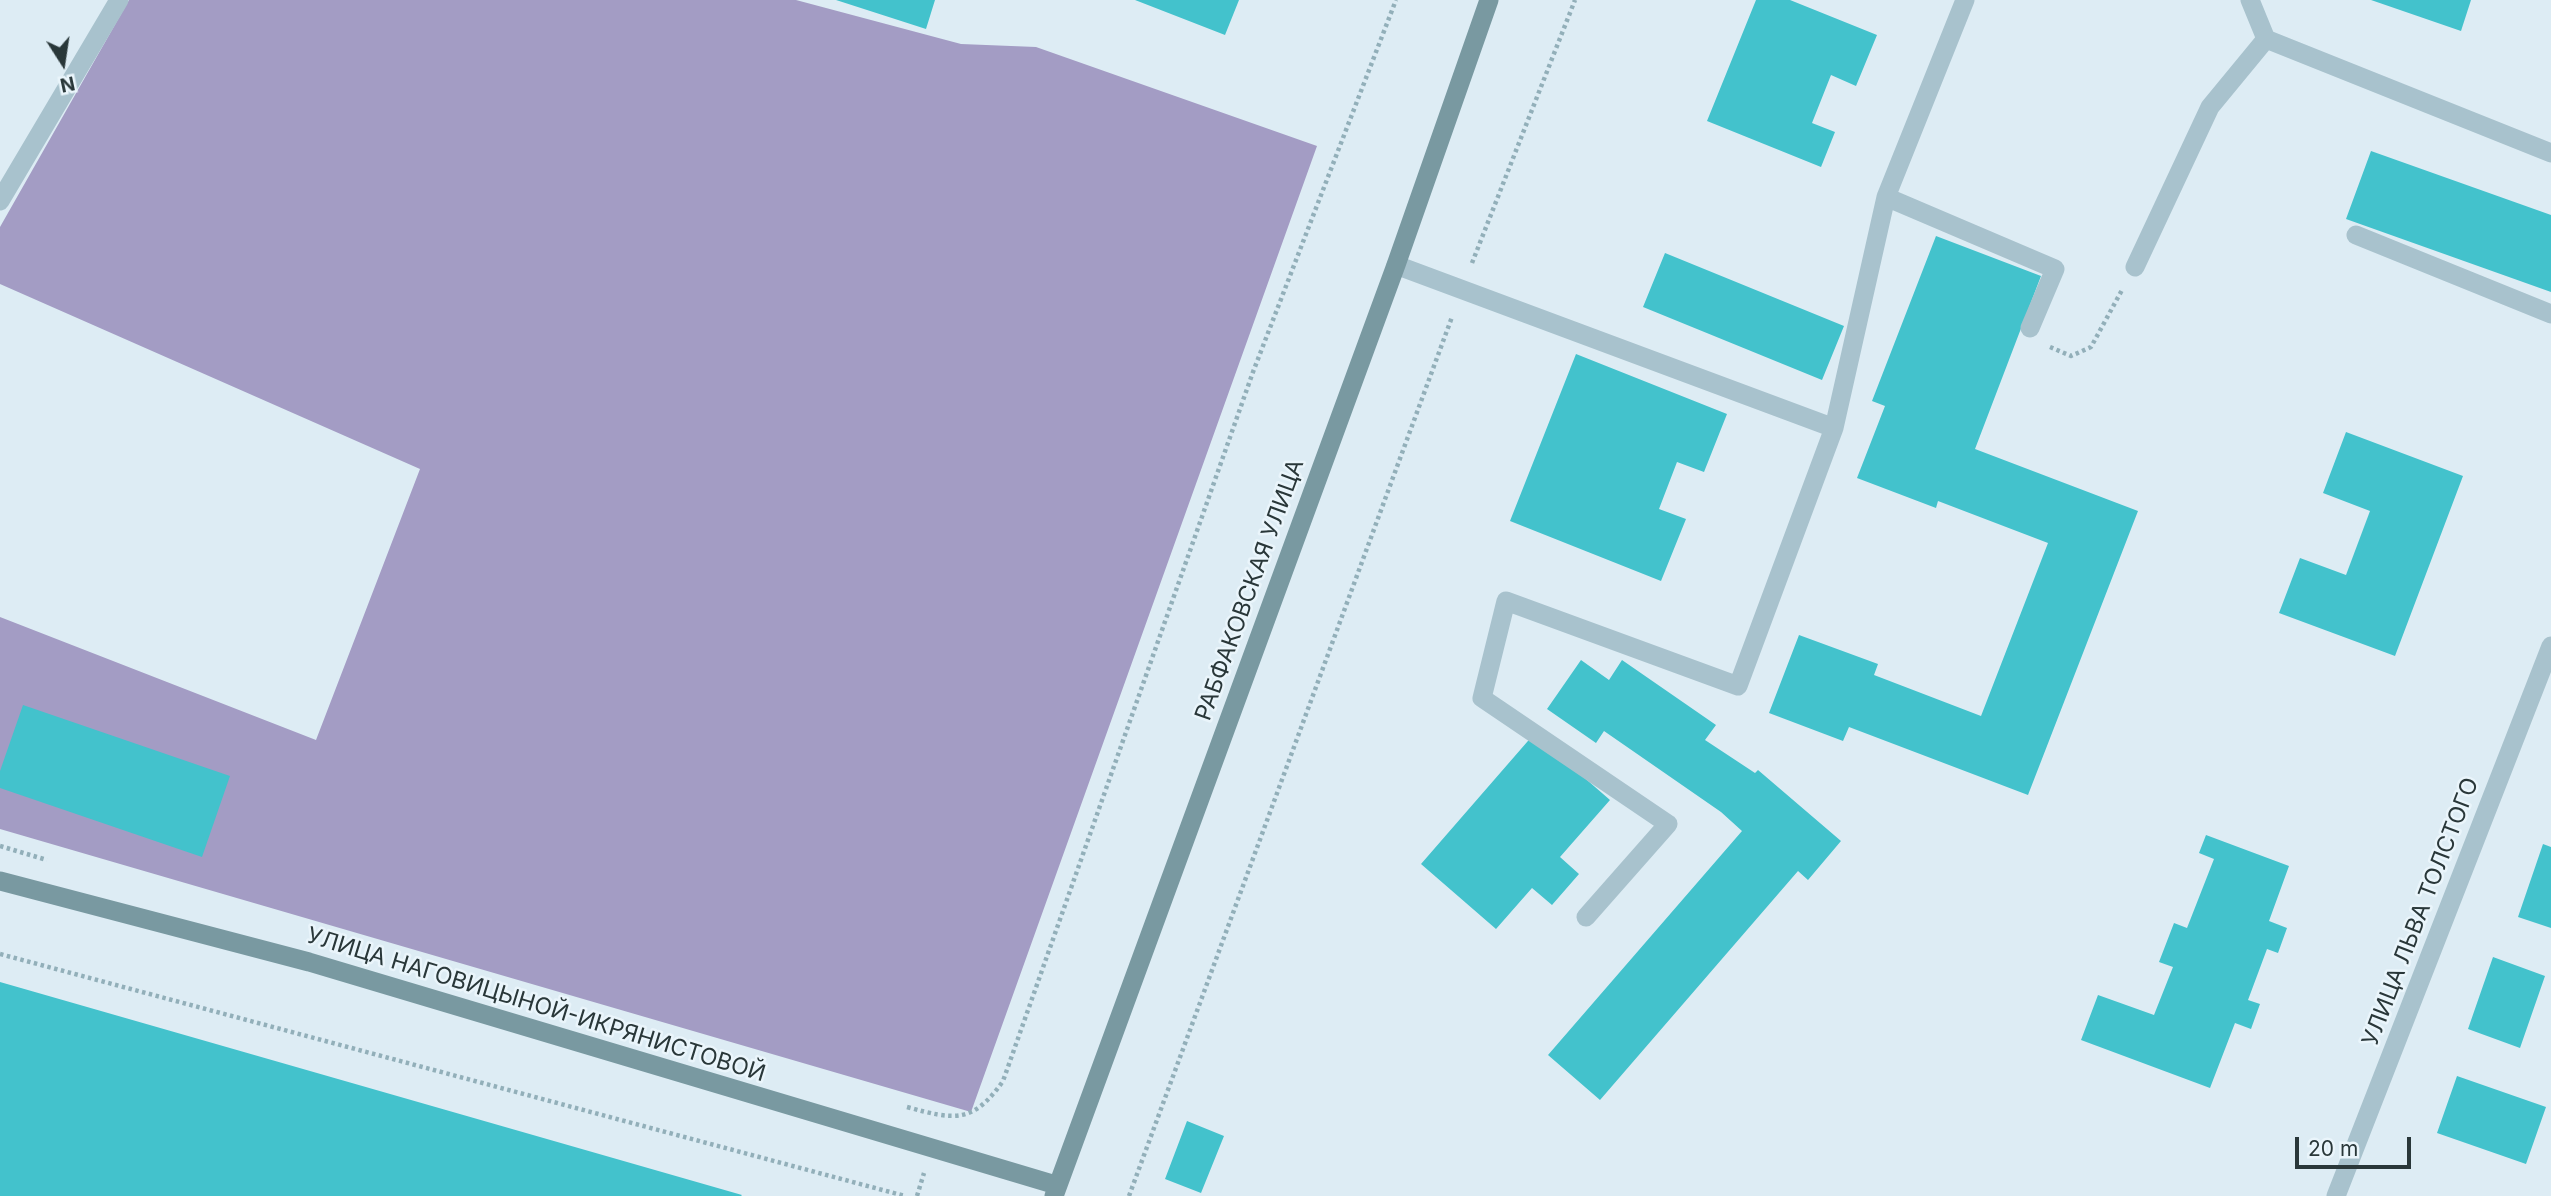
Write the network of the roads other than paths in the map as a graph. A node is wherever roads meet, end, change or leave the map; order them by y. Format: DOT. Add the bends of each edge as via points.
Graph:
graph roads {
  1 [pos="119,0"];
  2 [pos="1489,0"];
  3 [pos="1965,0"];
  4 [pos="2250,0"];
  5 [pos="2266,39"];
  6 [pos="2549,145"];
  7 [pos="1886,197"];
  8 [pos="0,201"];
  9 [pos="2356,235"];
  10 [pos="1396,265"];
  11 [pos="2135,268"];
  12 [pos="2551,314"];
  13 [pos="2030,328"];
  14 [pos="1834,428"];
  15 [pos="2551,646"];
  16 [pos="0,881"];
  17 [pos="1586,917"];
  18 [pos="1055,1190"];
  19 [pos="2336,1196"];
  1 -- 8 [label="street"];
  2 -- 10 [label="main road, РАБФАКОВСКАЯ УЛИЦА"];
  3 -- 7 [label="street"];
  4 -- 5 [label="street"];
  5 -- 6 [label="street"];
  5 -- 11 [label="street" via="2210,107"];
  7 -- 13 [label="street" via="2055,269"];
  7 -- 14 [label="street"];
  9 -- 12 [label="street"];
  10 -- 14 [label="street"];
  10 -- 18 [label="main road, РАБФАКОВСКАЯ УЛИЦА"];
  14 -- 17 [label="street" via="1738,686 1506,601 1482,698 1668,824"];
  15 -- 19 [label="street, УЛИЦА ЛЬВА ТОЛСТОГО"];
  16 -- 18 [label="main road, УЛИЦА НАГОВИЦЫНОЙ-ИКРЯНИСТОВОЙ" via="309,962"];
}
